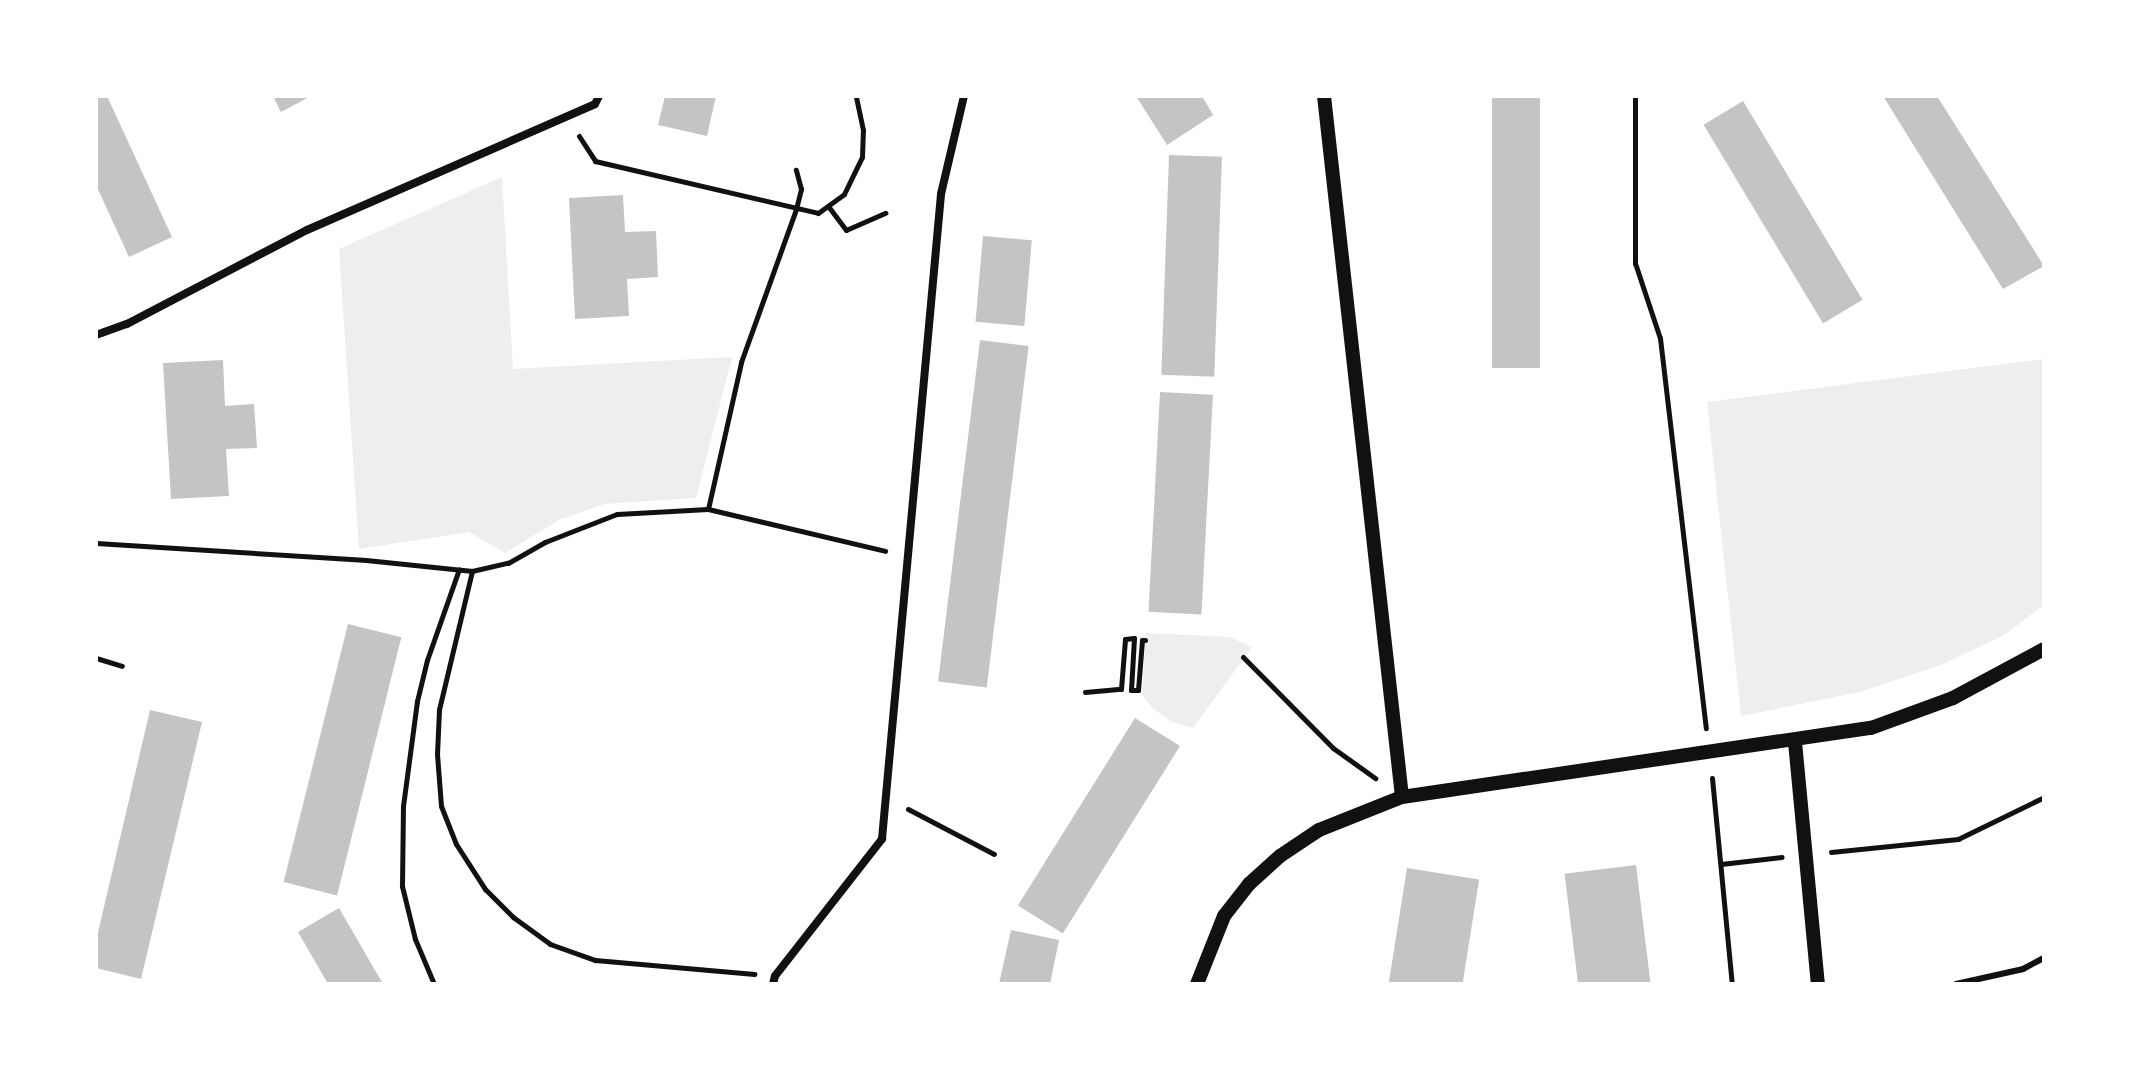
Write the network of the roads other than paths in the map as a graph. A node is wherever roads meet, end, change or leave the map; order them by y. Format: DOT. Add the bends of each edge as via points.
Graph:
graph roads {
  1 [pos="599,96"];
  2 [pos="964,96"];
  3 [pos="1324,96"];
  4 [pos="96,335"];
  5 [pos="2044,649"];
  6 [pos="1795,742"];
  7 [pos="1402,797"];
  8 [pos="2044,958"];
  9 [pos="774,980"];
  10 [pos="1197,984"];
  11 [pos="1818,984"];
  12 [pos="1956,984"];
  1 -- 4 [label="street" via="595,104 307,230"];
  2 -- 9 [label="street" via="941,194 882,839"];
  3 -- 7 [label="street"];
  5 -- 6 [label="street" via="1988,682 1911,715"];
  6 -- 7 [label="street"];
  6 -- 11 [label="street"];
  7 -- 10 [label="street" via="1319,830 1259,875 1224,916"];
  8 -- 12 [label="lane" via="2023,969"];
}
